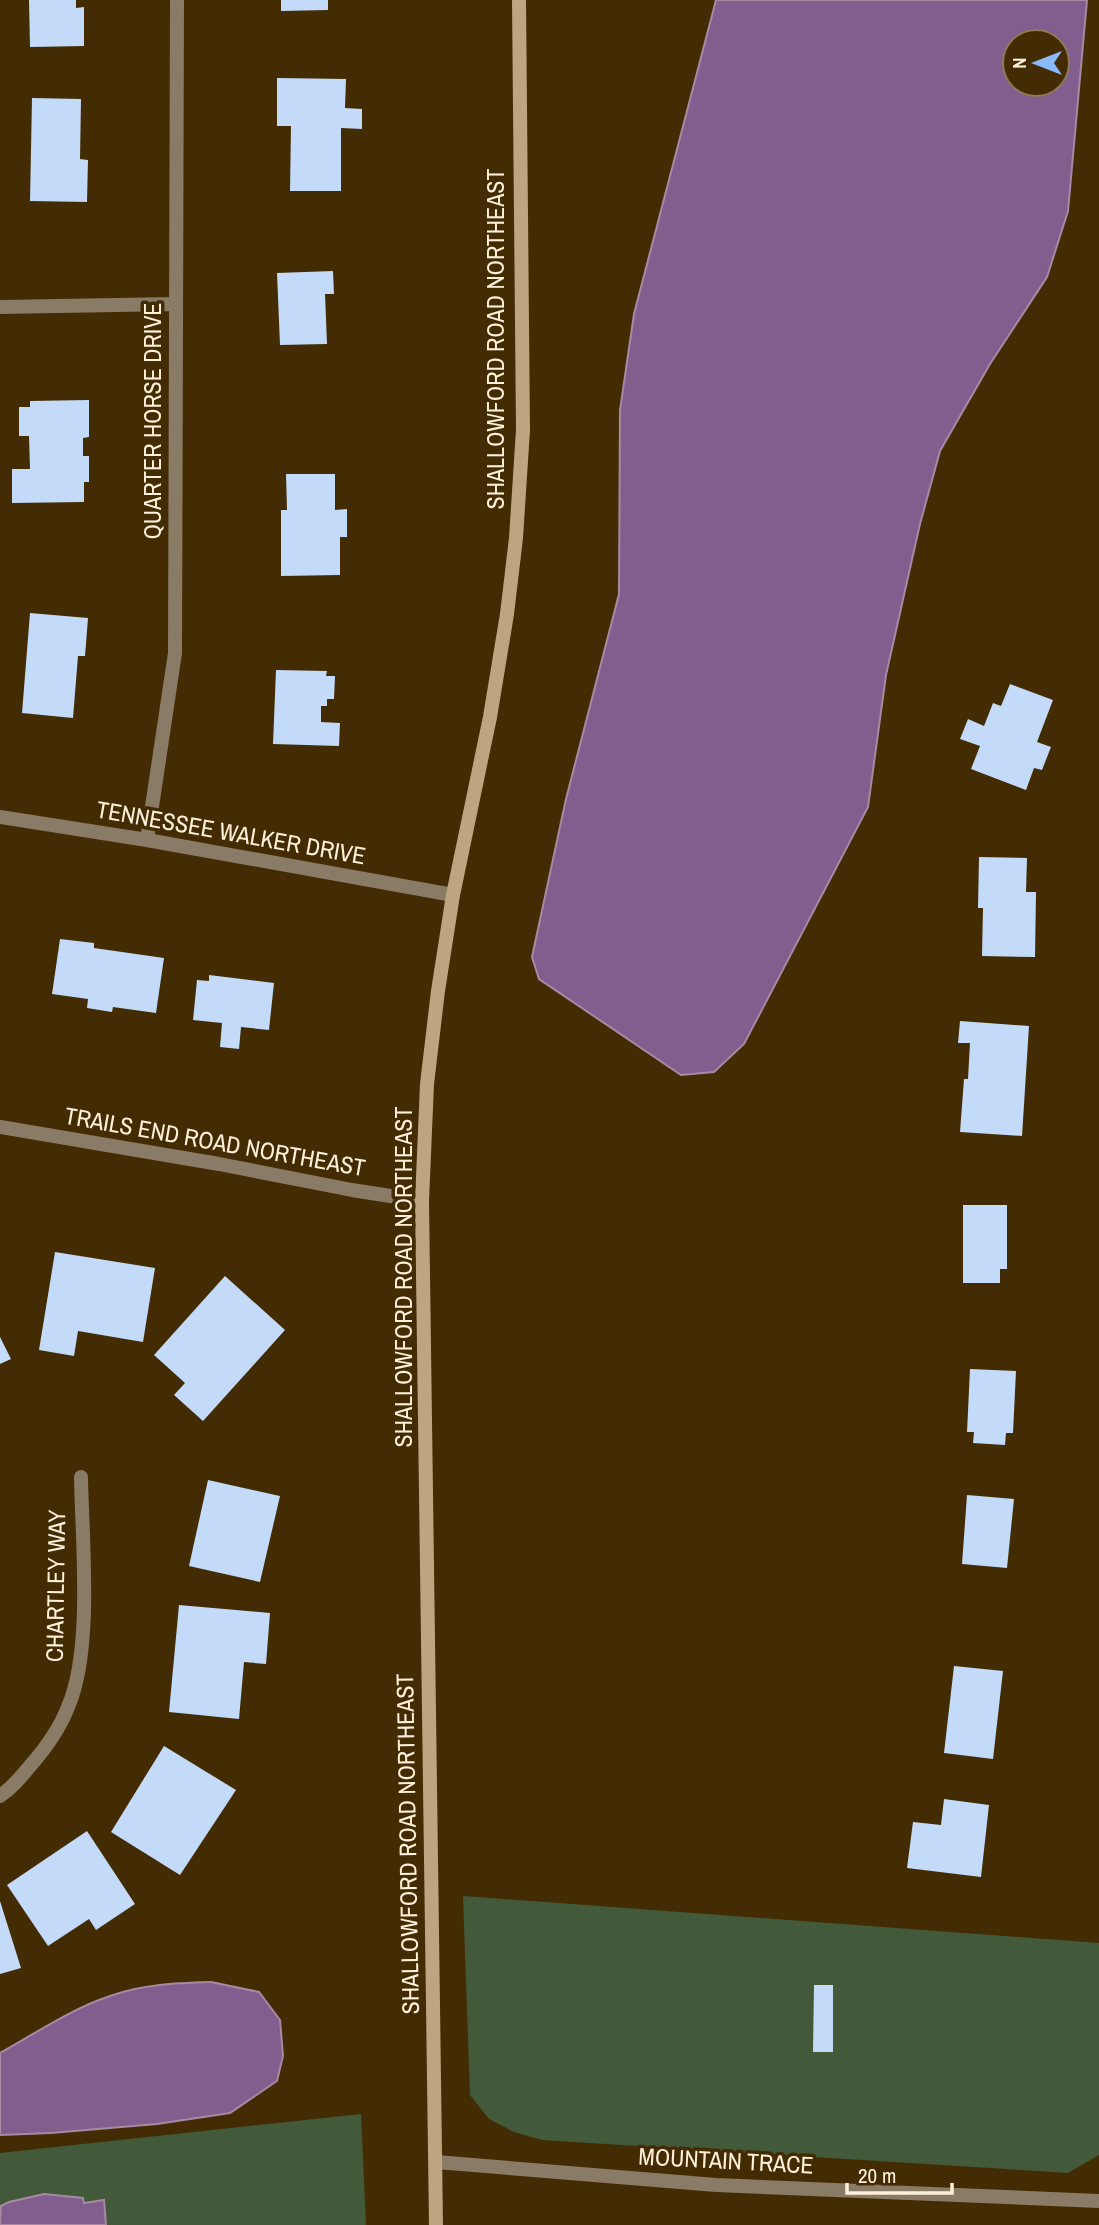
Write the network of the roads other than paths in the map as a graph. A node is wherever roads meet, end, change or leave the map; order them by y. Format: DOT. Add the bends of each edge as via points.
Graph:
graph roads {
  1 [pos="177,0"];
  2 [pos="519,0"];
  3 [pos="176,304"];
  4 [pos="0,307"];
  5 [pos="0,817"];
  6 [pos="147,840"];
  7 [pos="453,895"];
  8 [pos="0,1127"];
  9 [pos="422,1201"];
  10 [pos="81,1477"];
  11 [pos="0,1796"];
  12 [pos="436,2162"];
  13 [pos="1099,2201"];
  14 [pos="436,2225"];
  1 -- 3 [label="street, QUARTER HORSE DRIVE"];
  2 -- 7 [label="main road, SHALLOWFORD ROAD NORTHEAST" via="523,430 516,538 490,717"];
  3 -- 4 [label="street"];
  3 -- 6 [label="street, QUARTER HORSE DRIVE" via="175,653"];
  5 -- 6 [label="street, TENNESSEE WALKER DRIVE"];
  6 -- 7 [label="street, TENNESSEE WALKER DRIVE"];
  7 -- 9 [label="main road, SHALLOWFORD ROAD NORTHEAST" via="428,1084"];
  8 -- 9 [label="street, TRAILS END ROAD NORTHEAST"];
  9 -- 12 [label="main road, SHALLOWFORD ROAD NORTHEAST"];
  10 -- 11 [label="street, CHARTLEY WAY" via="83,1632 69,1707 41,1754"];
  12 -- 13 [label="street, MOUNTAIN TRACE" via="716,2185"];
  12 -- 14 [label="main road, SHALLOWFORD ROAD NORTHEAST"];
}
